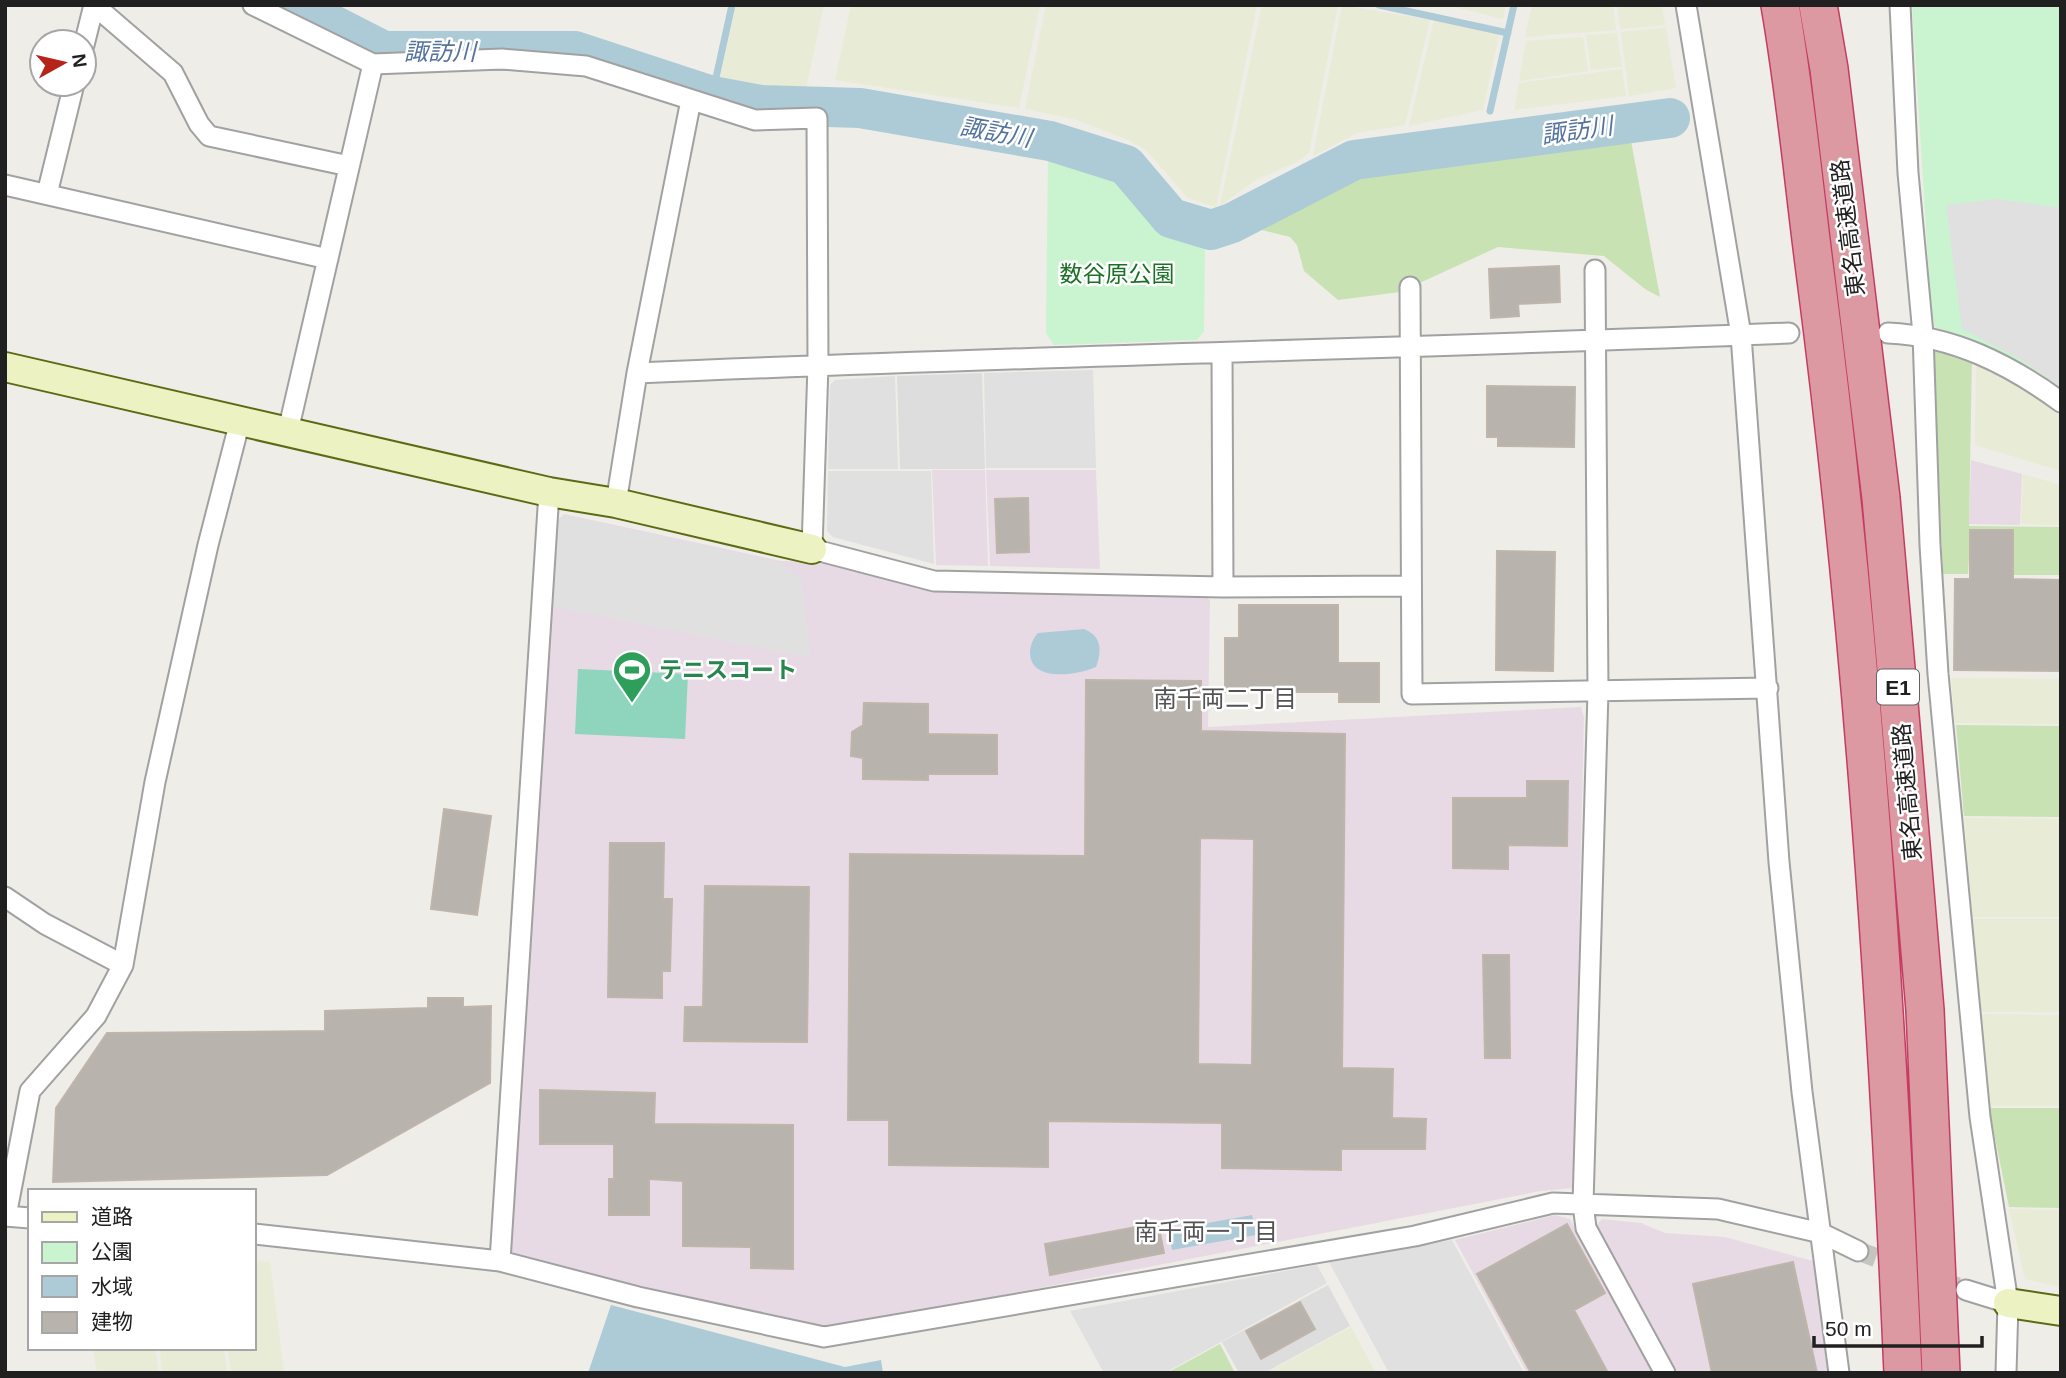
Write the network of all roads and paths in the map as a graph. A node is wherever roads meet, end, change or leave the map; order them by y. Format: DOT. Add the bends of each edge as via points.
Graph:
graph roads {
  1 [pos="94,5"];
  2 [pos="253,5"];
  3 [pos="1686,5"];
  4 [pos="1780,5"];
  5 [pos="1818,5"];
  6 [pos="1900,5"];
  7 [pos="88,28"];
  8 [pos="373,64"];
  9 [pos="71,98"];
  10 [pos="691,100"];
  11 [pos="349,166"];
  12 [pos="5,185"];
  13 [pos="47,194"];
  14 [pos="328,259"];
  15 [pos="1595,270"];
  16 [pos="1410,287"];
  17 [pos="1788,333"];
  18 [pos="1888,333"];
  19 [pos="1923,334"];
  20 [pos="1741,335"];
  21 [pos="1596,340"];
  22 [pos="1410,348"];
  23 [pos="1222,353"];
  24 [pos="818,365"];
  25 [pos="5,367"];
  26 [pos="637,373"];
  27 [pos="2061,402"];
  28 [pos="240,421"];
  29 [pos="288,431"];
  30 [pos="549,492"];
  31 [pos="616,503"];
  32 [pos="811,549"];
  33 [pos="1411,586"];
  34 [pos="1223,587"];
  35 [pos="1768,688"];
  36 [pos="1598,692"];
  37 [pos="5,897"];
  38 [pos="123,965"];
  39 [pos="1583,1204"];
  40 [pos="5,1216"];
  41 [pos="28,1218"];
  42 [pos="1821,1233"];
  43 [pos="256,1234"];
  44 [pos="1858,1251"];
  45 [pos="500,1261"];
  46 [pos="1966,1290"];
  47 [pos="2008,1303"];
  48 [pos="2061,1311"];
  49 [pos="1665,1373"];
  50 [pos="1839,1373"];
  51 [pos="1903,1373"];
  52 [pos="1941,1373"];
  53 [pos="2006,1373"];
  1 -- 7 [label="street"];
  1 -- 11 [label="street" via="173,73 209,136"];
  2 -- 8 [label="street"];
  3 -- 20 [label="street"];
  4 -- 51 [label="highway, 東名高速道路 / E1" via="1830,388 1859,678 1895,1188"];
  5 -- 52 [label="highway, 東名高速道路 / E1" via="1881,498 1895,649 1925,1010"];
  6 -- 19 [label="street" via="1908,173"];
  8 -- 10 [label="street" via="502,59 586,66"];
  8 -- 11 [label="street"];
  9 -- 13 [label="street"];
  10 -- 24 [label="street" via="755,120 817,118"];
  10 -- 26 [label="street"];
  11 -- 14 [label="street"];
  12 -- 13 [label="street"];
  13 -- 14 [label="street"];
  14 -- 29 [label="street"];
  15 -- 21 [label="street"];
  16 -- 22 [label="street"];
  17 -- 20 [label="street"];
  18 -- 19 [label="street"];
  19 -- 27 [label="street" via="1980,353"];
  19 -- 47 [label="street" via="1938,674 1980,1117"];
  20 -- 21 [label="street"];
  20 -- 35 [label="street"];
  21 -- 22 [label="street"];
  21 -- 36 [label="street"];
  22 -- 23 [label="street"];
  22 -- 33 [label="street"];
  23 -- 24 [label="street"];
  23 -- 34 [label="street"];
  24 -- 26 [label="street"];
  24 -- 32 [label="street"];
  25 -- 28 [label="street"];
  26 -- 31 [label="street"];
  28 -- 29 [label="street"];
  28 -- 38 [label="street" via="155,782"];
  29 -- 30 [label="street"];
  30 -- 31 [label="street"];
  30 -- 45 [label="street"];
  31 -- 32 [label="street"];
  32 -- 34 [label="street" via="934,581"];
  33 -- 34 [label="street"];
  33 -- 36 [label="street" via="1412,694"];
  35 -- 36 [label="street"];
  35 -- 42 [label="street" via="1802,1092"];
  36 -- 39 [label="street"];
  37 -- 38 [label="street"];
  38 -- 40 [label="street" via="96,1016 30,1091"];
  39 -- 42 [label="street" via="1718,1209"];
  39 -- 45 [label="street" via="1553,1203 1415,1236 824,1338"];
  39 -- 49 [label="street" via="1586,1228"];
  40 -- 41 [label="street"];
  42 -- 44 [label="street"];
  42 -- 50 [label="street"];
  43 -- 45 [label="street"];
  46 -- 47 [label="street"];
  47 -- 48 [label="street"];
  47 -- 53 [label="street"];
}
